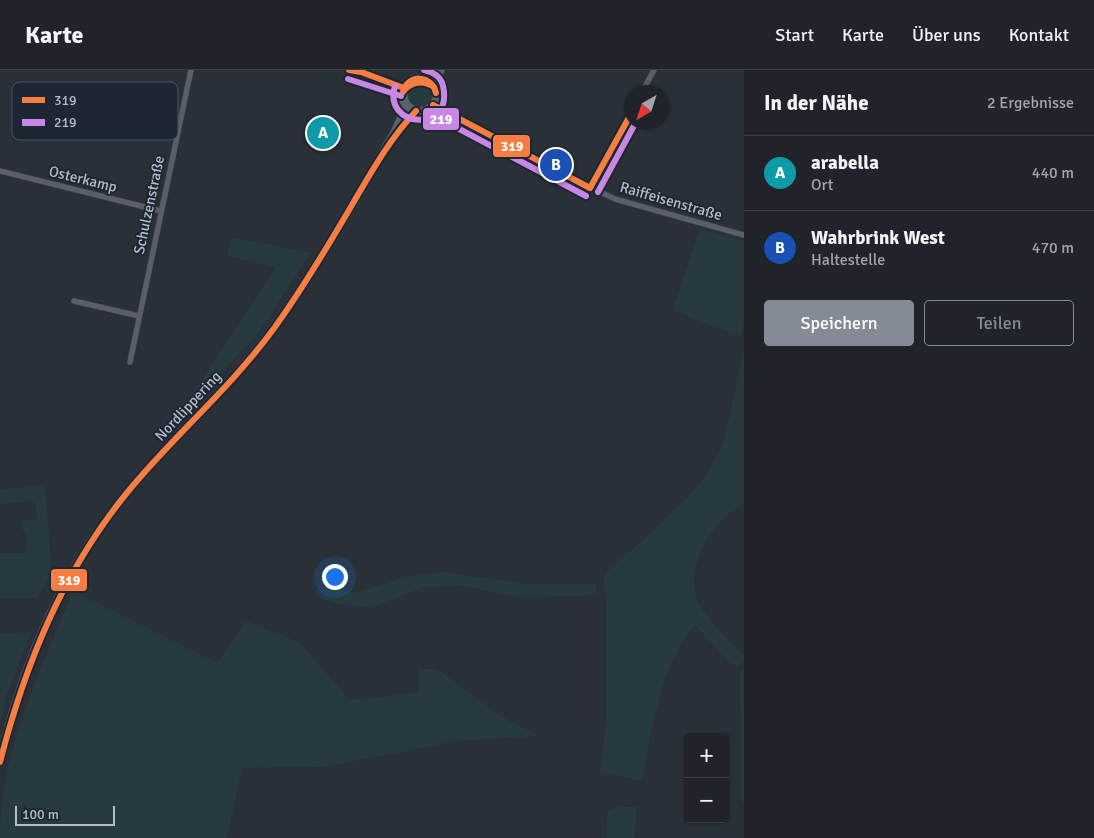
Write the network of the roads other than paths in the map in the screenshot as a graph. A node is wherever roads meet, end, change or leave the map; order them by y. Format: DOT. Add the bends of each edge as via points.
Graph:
graph roads {
  1 [pos="191,70"];
  2 [pos="350,70"];
  3 [pos="432,70"];
  4 [pos="440,70"];
  5 [pos="654,70"];
  6 [pos="424,78"];
  7 [pos="433,84"];
  8 [pos="646,85"];
  9 [pos="404,88"];
  10 [pos="433,105"];
  11 [pos="407,106"];
  12 [pos="416,111"];
  13 [pos="624,126"];
  14 [pos="178,129"];
  15 [pos="395,133"];
  16 [pos="176,140"];
  17 [pos="0,171"];
  18 [pos="590,188"];
  19 [pos="160,211"];
  20 [pos="744,235"];
  21 [pos="74,302"];
  22 [pos="139,316"];
  23 [pos="130,362"];
  24 [pos="0,762"];
  1 -- 14 [label="street, Schulzenstraße"];
  2 -- 9 [label="street"];
  3 -- 6 [label="main road"];
  4 -- 7 [label="main road"];
  5 -- 8 [label="street"];
  6 -- 7 [label="main road"];
  6 -- 9 [label="main road" via="412,80"];
  7 -- 10 [label="main road" via="436,96"];
  9 -- 11 [label="main road"];
  10 -- 12 [label="main road" via="424,111"];
  10 -- 18 [label="street, Raiffeisenstraße"];
  11 -- 12 [label="main road"];
  11 -- 15 [label="main road, Nordlippering"];
  12 -- 15 [label="main road, Nordlippering"];
  13 -- 18 [label="street"];
  15 -- 24 [label="main road, Nordlippering" via="274,327 230,382 126,494 85,551 52,611 30,661"];
  16 -- 19 [label="street, Schulzenstraße"];
  17 -- 19 [label="street, Osterkamp"];
  18 -- 20 [label="street, Raiffeisenstraße" via="615,199"];
  19 -- 22 [label="street, Schulzenstraße"];
  21 -- 22 [label="street"];
  22 -- 23 [label="street, Schulzenstraße"];
}
